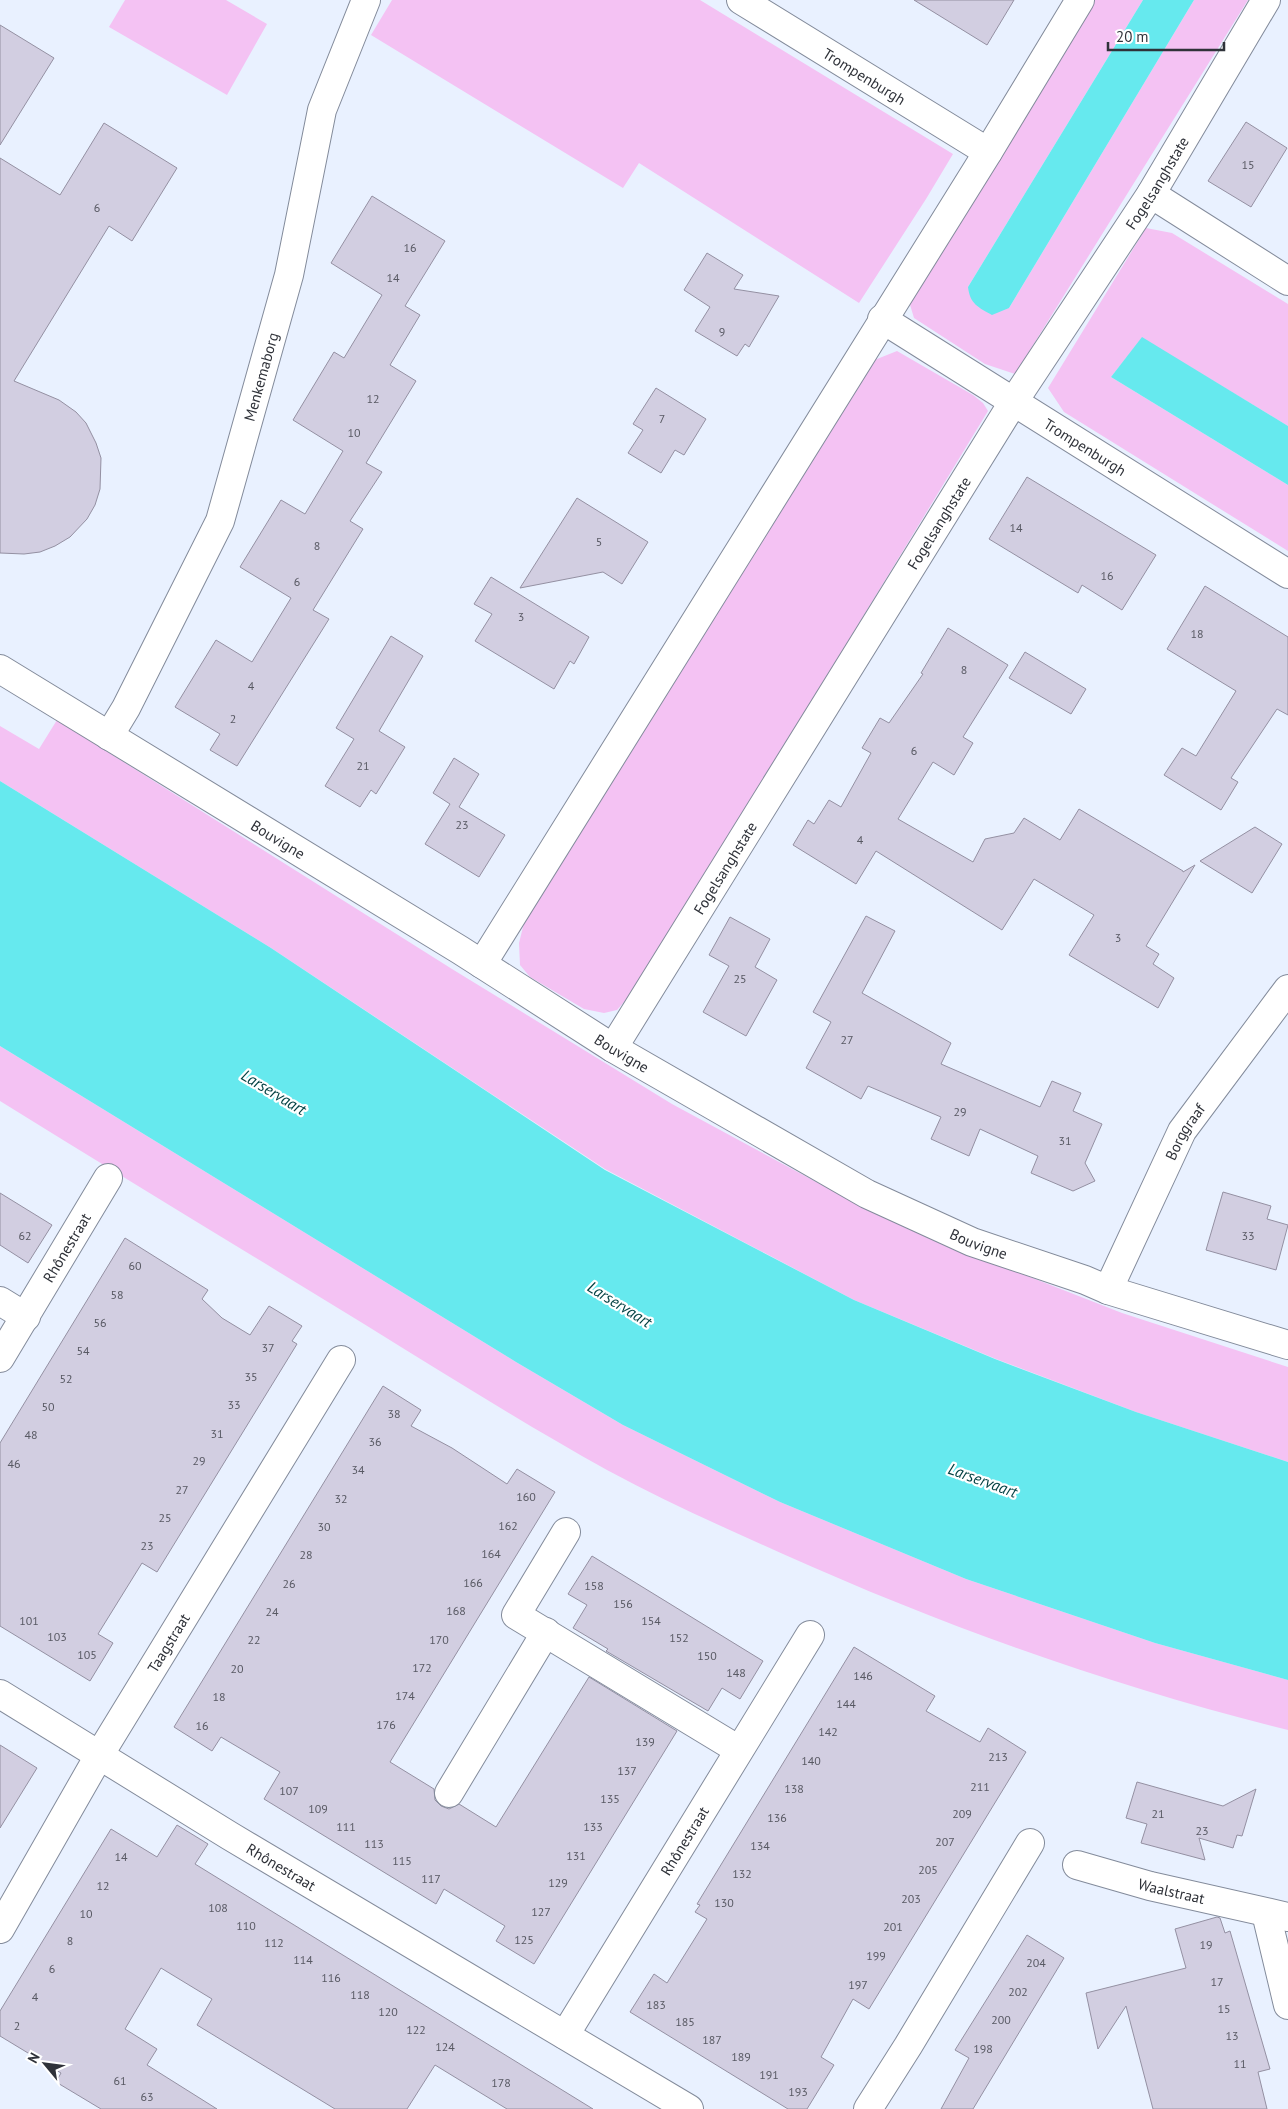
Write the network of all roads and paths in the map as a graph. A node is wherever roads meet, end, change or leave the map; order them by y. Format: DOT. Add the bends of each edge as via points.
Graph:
graph roads {
  1 [pos="366,0"];
  2 [pos="740,0"];
  3 [pos="1080,0"];
  4 [pos="1266,0"];
  5 [pos="988,152"];
  6 [pos="1151,194"];
  7 [pos="1288,281"];
  8 [pos="882,319"];
  9 [pos="1014,401"];
  10 [pos="1288,574"];
  11 [pos="0,670"];
  12 [pos="109,736"];
  13 [pos="482,964"];
  14 [pos="1288,989"];
  15 [pos="613,1048"];
  16 [pos="108,1178"];
  17 [pos="1108,1290"];
  18 [pos="0,1301"];
  19 [pos="26,1317"];
  20 [pos="1288,1345"];
  21 [pos="0,1358"];
  22 [pos="341,1360"];
  23 [pos="566,1532"];
  24 [pos="546,1632"];
  25 [pos="810,1635"];
  26 [pos="0,1694"];
  27 [pos="739,1750"];
  28 [pos="100,1754"];
  29 [pos="448,1793"];
  30 [pos="1030,1843"];
  31 [pos="1077,1865"];
  32 [pos="1277,1915"];
  33 [pos="0,1929"];
  34 [pos="1288,2005"];
  35 [pos="565,2035"];
  36 [pos="689,2109"];
  37 [pos="868,2109"];
  1 -- 12 [label="street, Menkemaborg" via="322,110 289,275 220,521"];
  2 -- 5 [label="street, Trompenburgh"];
  3 -- 5 [label="street"];
  4 -- 6 [label="street, Fogelsanghstate"];
  5 -- 8 [label="street"];
  6 -- 7 [label="street"];
  6 -- 9 [label="street, Fogelsanghstate"];
  8 -- 9 [label="street, Trompenburgh"];
  8 -- 13 [label="street"];
  9 -- 10 [label="street, Trompenburgh"];
  9 -- 15 [label="street, Fogelsanghstate"];
  11 -- 12 [label="street, Bouvigne"];
  12 -- 13 [label="street, Bouvigne"];
  13 -- 15 [label="street, Bouvigne"];
  14 -- 17 [label="street, Borggraaf" via="1182,1130"];
  15 -- 17 [label="street, Bouvigne" via="867,1194 972,1242"];
  16 -- 19 [label="street, Rhônestraat"];
  17 -- 20 [label="street, Bouvigne"];
  18 -- 19 [label="street"];
  19 -- 21 [label="street, Rhônestraat"];
  22 -- 28 [label="street, Taagstraat"];
  23 -- 24 [label="street" via="516,1614"];
  24 -- 27 [label="street"];
  24 -- 29 [label="street"];
  25 -- 27 [label="street, Rhônestraat"];
  26 -- 28 [label="street, Rhônestraat"];
  27 -- 35 [label="street, Rhônestraat"];
  28 -- 33 [label="street, Taagstraat"];
  28 -- 35 [label="street, Rhônestraat" via="230,1836"];
  30 -- 37 [label="street"];
  31 -- 32 [label="street, Waalstraat" via="1150,1886"];
  32 -- 34 [label="street, Waalstraat"];
  35 -- 36 [label="street, Rhônestraat"];
}
